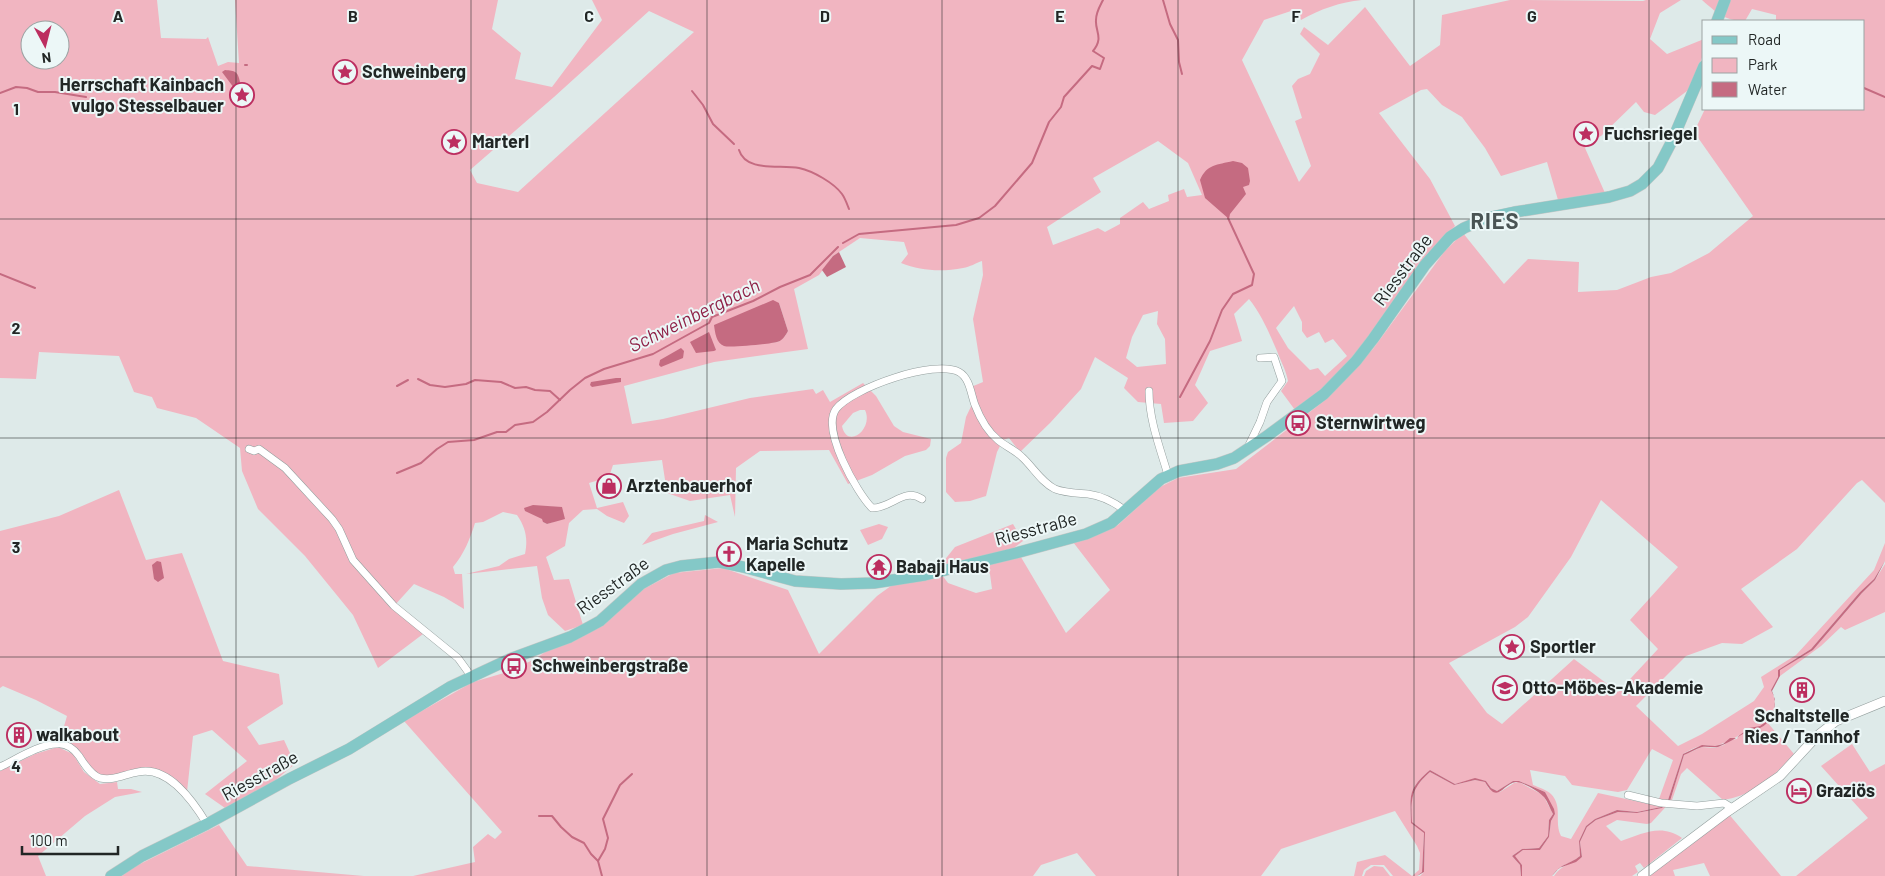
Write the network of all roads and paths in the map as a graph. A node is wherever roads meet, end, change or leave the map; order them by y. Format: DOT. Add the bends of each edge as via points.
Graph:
graph roads {
  1 [pos="1725,0"];
  2 [pos="1717,20"];
  3 [pos="1702,71"];
  4 [pos="1260,358"];
  5 [pos="1149,391"];
  6 [pos="249,449"];
  7 [pos="1247,450"];
  8 [pos="1168,475"];
  9 [pos="922,499"];
  10 [pos="1126,511"];
  11 [pos="471,676"];
  12 [pos="1885,701"];
  13 [pos="0,767"];
  14 [pos="1628,795"];
  15 [pos="1732,808"];
  16 [pos="207,824"];
  17 [pos="111,876"];
  18 [pos="1642,876"];
  1 -- 2 [label="main road"];
  3 -- 7 [label="main road, Riesstraße" via="1658,168 1642,184 1609,197 1487,218 1450,237 1425,264 1356,360 1324,394"];
  4 -- 7 [label="street" via="1274,357 1282,381 1267,402"];
  5 -- 8 [label="street" via="1152,418"];
  6 -- 11 [label="street" via="259,449 285,468 332,519 358,567 394,606 458,658"];
  7 -- 8 [label="main road, Riesstraße" via="1225,461"];
  8 -- 10 [label="main road, Riesstraße" via="1150,486"];
  9 -- 10 [label="street" via="908,494 881,508 872,508 864,501 844,462 834,439 832,422 836,410 874,386 902,374 950,369 961,373 969,384 982,421 997,439 1022,457 1049,486 1105,498"];
  10 -- 11 [label="main road, Riesstraße" via="1111,523 1080,536 894,581 814,583 783,579 729,564 681,566 648,579 600,621 570,637"];
  11 -- 16 [label="main road, Riesstraße" via="349,749"];
  12 -- 15 [label="street" via="1836,721 1817,736 1780,776"];
  13 -- 16 [label="street" via="42,748 57,744 68,746 99,777 112,779 151,770 163,776 190,799"];
  14 -- 15 [label="street" via="1697,806 1724,803"];
  15 -- 18 [label="street"];
  16 -- 17 [label="main road, Riesstraße" via="142,856"];
}
